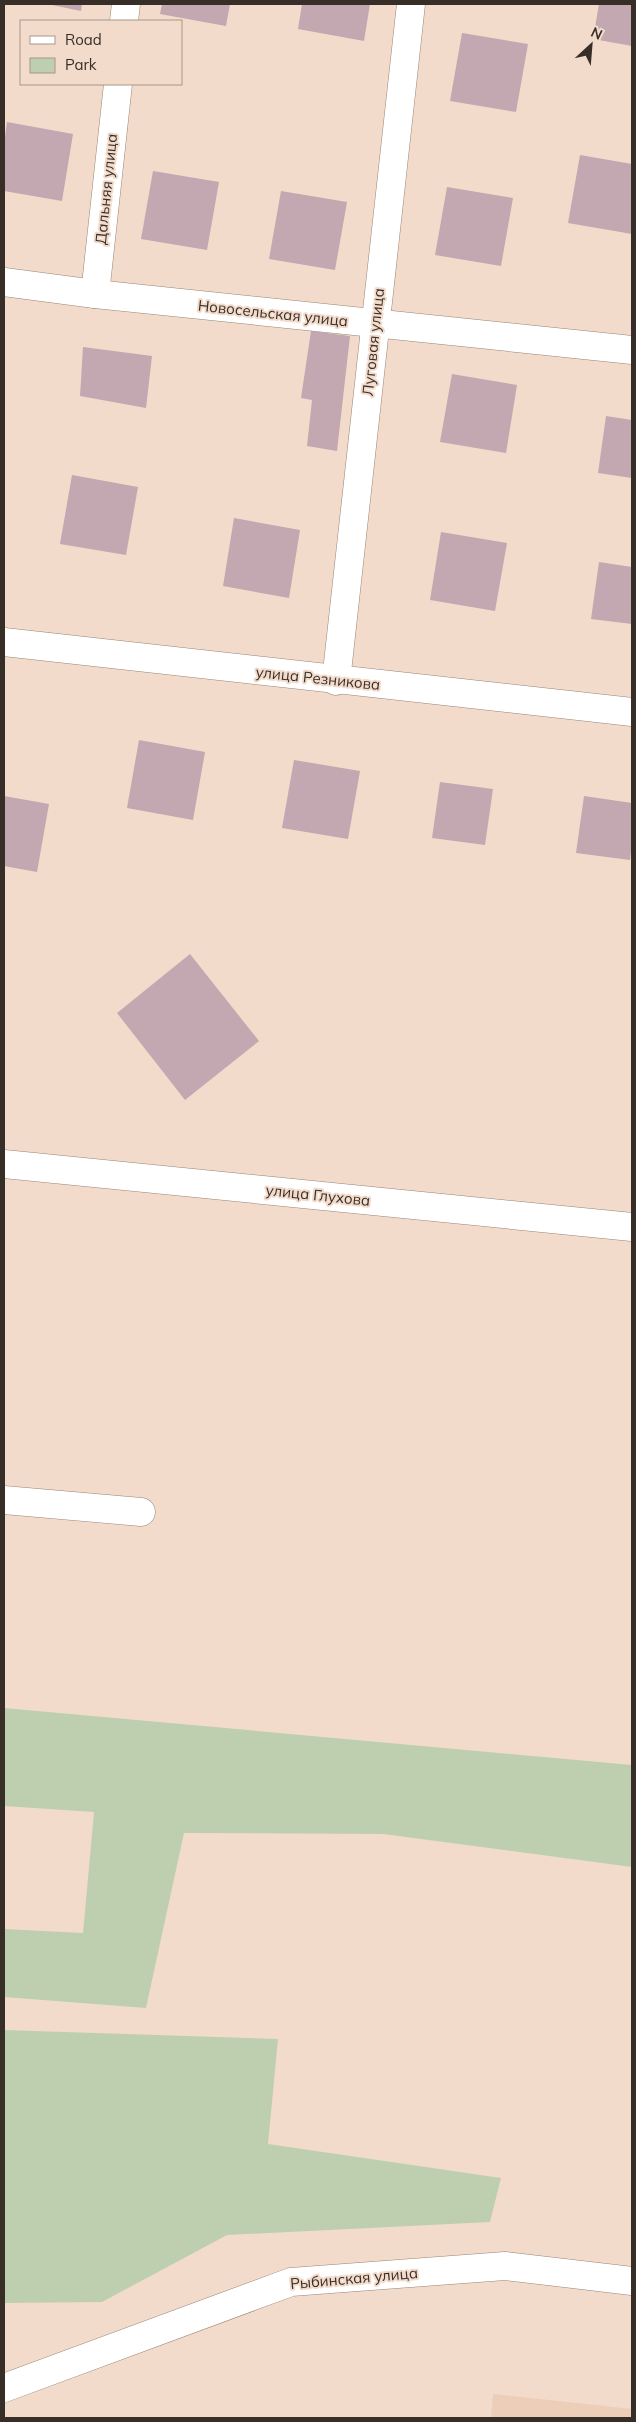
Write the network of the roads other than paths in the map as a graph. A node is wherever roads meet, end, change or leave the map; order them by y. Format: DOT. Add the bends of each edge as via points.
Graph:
graph roads {
  1 [pos="126,4"];
  2 [pos="411,4"];
  3 [pos="124,20"];
  4 [pos="118,85"];
  5 [pos="4,282"];
  6 [pos="95,294"];
  7 [pos="375,323"];
  8 [pos="632,350"];
  9 [pos="4,642"];
  10 [pos="336,681"];
  11 [pos="632,712"];
  12 [pos="4,1164"];
  13 [pos="632,1227"];
  14 [pos="4,1500"];
  15 [pos="141,1512"];
  16 [pos="632,2281"];
  17 [pos="4,2388"];
  1 -- 3 [label="street"];
  2 -- 7 [label="street, Луговая улица"];
  4 -- 6 [label="street, Дальняя улица"];
  5 -- 6 [label="street, Новосельская улица"];
  6 -- 7 [label="street, Новосельская улица"];
  7 -- 8 [label="street, Новосельская улица"];
  7 -- 10 [label="street, Луговая улица"];
  9 -- 10 [label="street, улица Резникова"];
  10 -- 11 [label="street, улица Резникова"];
  12 -- 13 [label="street, улица Глухова"];
  14 -- 15 [label="street"];
  16 -- 17 [label="street, Рыбинская улица" via="505,2266 291,2282"];
}
